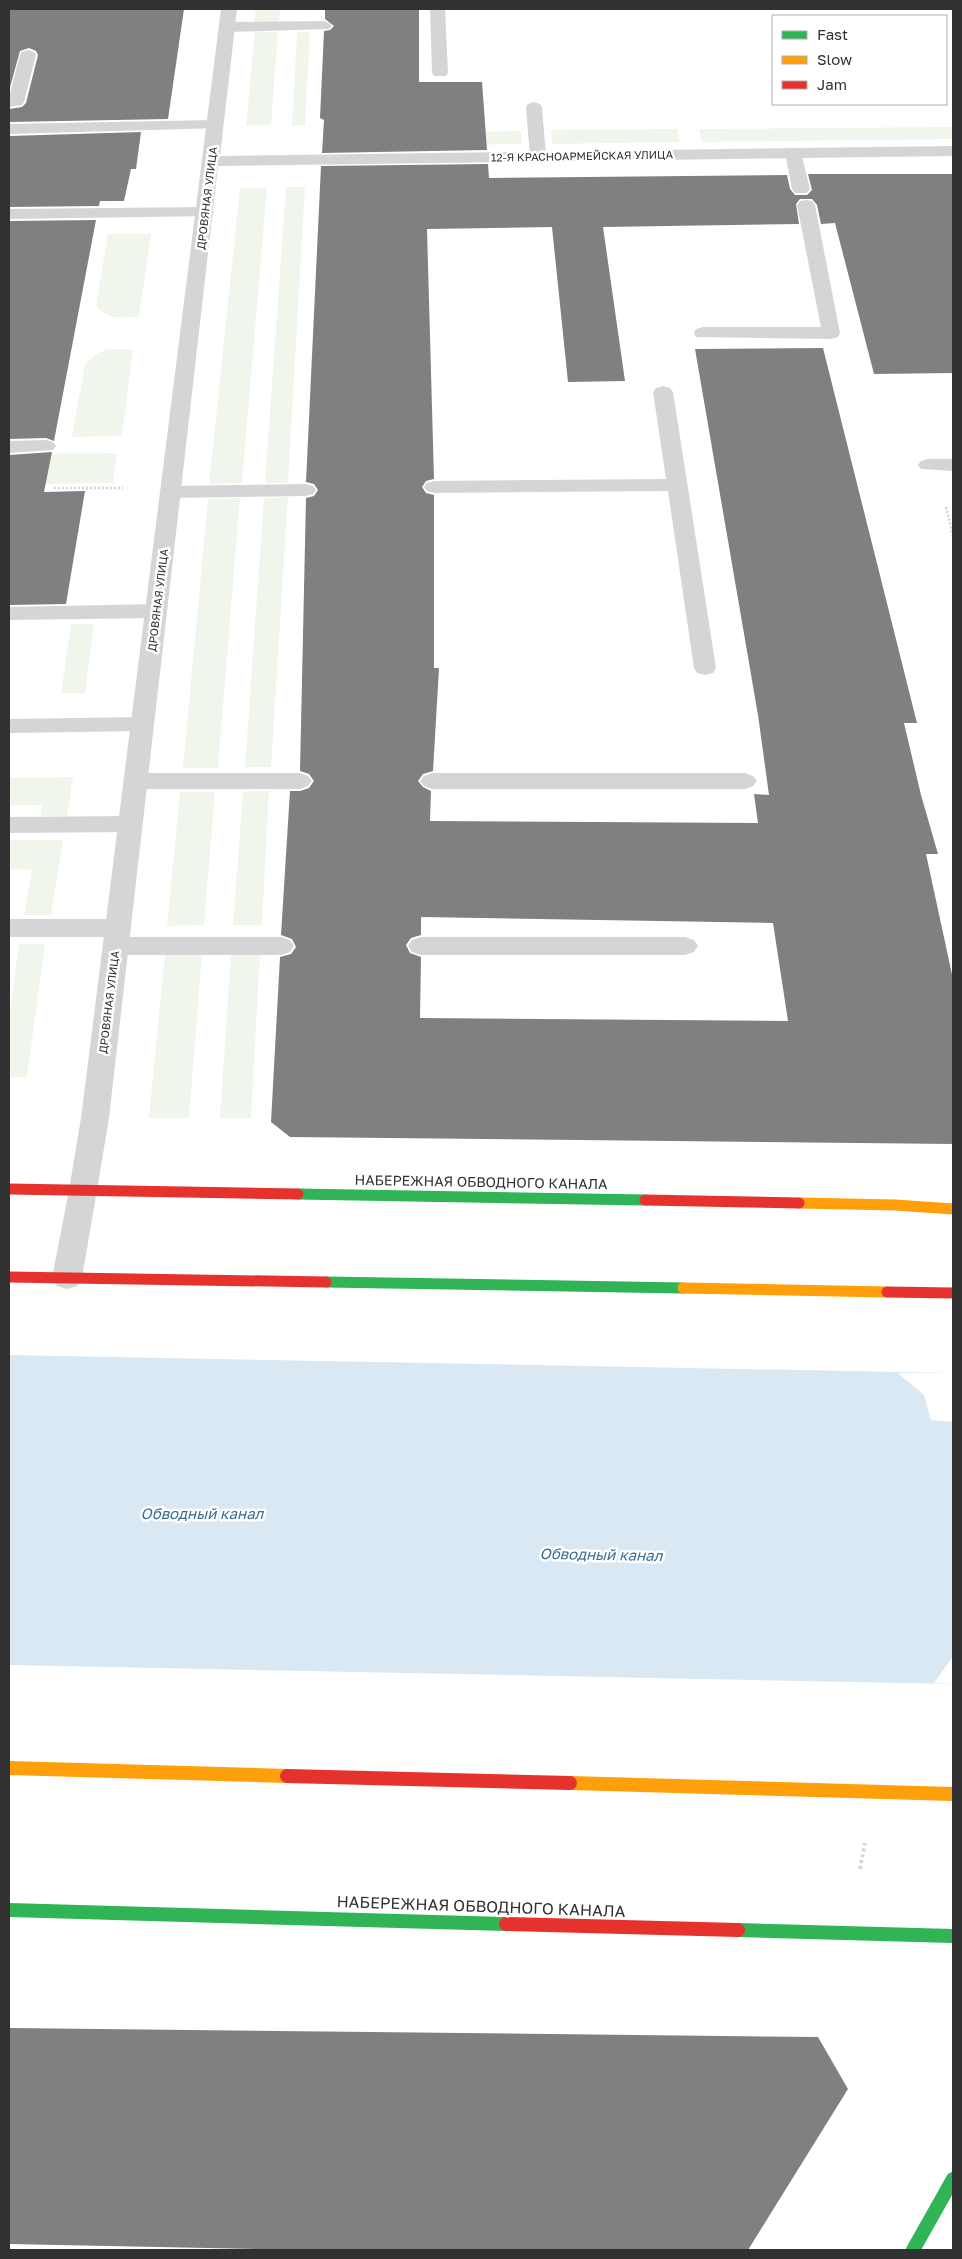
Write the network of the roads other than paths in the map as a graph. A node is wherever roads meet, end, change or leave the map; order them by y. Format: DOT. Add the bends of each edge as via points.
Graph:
graph roads {
  1 [pos="229,9"];
  2 [pos="438,9"];
  3 [pos="438,24"];
  4 [pos="419,25"];
  5 [pos="324,26"];
  6 [pos="227,27"];
  7 [pos="28,55"];
  8 [pos="440,73"];
  9 [pos="9,102"];
  10 [pos="534,107"];
  11 [pos="215,126"];
  12 [pos="9,129"];
  13 [pos="953,151"];
  14 [pos="793,153"];
  15 [pos="538,157"];
  16 [pos="211,161"];
  17 [pos="205,212"];
  18 [pos="9,214"];
  19 [pos="9,228"];
  20 [pos="95,228"];
  21 [pos="703,333"];
  22 [pos="663,392"];
  23 [pos="46,446"];
  24 [pos="9,447"];
  25 [pos="928,465"];
  26 [pos="953,465"];
  27 [pos="677,485"];
  28 [pos="434,487"];
  29 [pos="306,490"];
  30 [pos="171,492"];
  31 [pos="156,611"];
  32 [pos="9,614"];
  33 [pos="704,668"];
  34 [pos="143,724"];
  35 [pos="9,726"];
  36 [pos="136,781"];
  37 [pos="300,781"];
  38 [pos="432,781"];
  39 [pos="745,781"];
  40 [pos="131,824"];
  41 [pos="9,825"];
  42 [pos="9,928"];
  43 [pos="117,937"];
  44 [pos="281,946"];
  45 [pos="421,946"];
  46 [pos="685,946"];
  47 [pos="9,1189"];
  48 [pos="83,1190"];
  49 [pos="953,1209"];
  50 [pos="9,1277"];
  51 [pos="67,1278"];
  52 [pos="953,1293"];
  53 [pos="9,1768"];
  54 [pos="953,1794"];
  55 [pos="9,1910"];
  56 [pos="953,1936"];
  57 [pos="953,2179"];
  58 [pos="913,2250"];
  1 -- 6 [label="street, ДРОВЯНАЯ УЛИЦА"];
  2 -- 3 [label="street"];
  3 -- 4 [label="street"];
  3 -- 8 [label="street"];
  5 -- 6 [label="street"];
  6 -- 11 [label="street, ДРОВЯНАЯ УЛИЦА"];
  7 -- 9 [label="street" via="16,102"];
  10 -- 15 [label="street"];
  11 -- 12 [label="street"];
  11 -- 16 [label="street, ДРОВЯНАЯ УЛИЦА"];
  13 -- 14 [label="street, 12-Я КРАСНОАРМЕЙСКАЯ УЛИЦА"];
  14 -- 15 [label="street, 12-Я КРАСНОАРМЕЙСКАЯ УЛИЦА"];
  14 -- 21 [label="street" via="830,333"];
  15 -- 16 [label="street, 12-Я КРАСНОАРМЕЙСКАЯ УЛИЦА"];
  16 -- 17 [label="street, ДРОВЯНАЯ УЛИЦА"];
  17 -- 18 [label="street"];
  17 -- 30 [label="street, ДРОВЯНАЯ УЛИЦА"];
  19 -- 20 [label="street"];
  22 -- 27 [label="street"];
  23 -- 24 [label="street"];
  25 -- 26 [label="street"];
  27 -- 28 [label="street"];
  27 -- 33 [label="street"];
  29 -- 30 [label="street"];
  30 -- 31 [label="street, ДРОВЯНАЯ УЛИЦА"];
  31 -- 32 [label="street"];
  31 -- 34 [label="street, ДРОВЯНАЯ УЛИЦА"];
  34 -- 35 [label="street"];
  34 -- 36 [label="street, ДРОВЯНАЯ УЛИЦА"];
  36 -- 37 [label="street"];
  36 -- 40 [label="street, ДРОВЯНАЯ УЛИЦА"];
  38 -- 39 [label="street"];
  40 -- 41 [label="street"];
  40 -- 43 [label="street, ДРОВЯНАЯ УЛИЦА"];
  42 -- 43 [label="street"];
  43 -- 44 [label="street"];
  43 -- 48 [label="street, ДРОВЯНАЯ УЛИЦА"];
  45 -- 46 [label="street"];
  47 -- 48 [label="street, НАБЕРЕЖНАЯ ОБВОДНОГО КАНАЛА"];
  48 -- 49 [label="street, НАБЕРЕЖНАЯ ОБВОДНОГО КАНАЛА" via="895,1204"];
  48 -- 51 [label="street, ДРОВЯНАЯ УЛИЦА"];
  50 -- 51 [label="street"];
  51 -- 52 [label="street"];
  53 -- 54 [label="street"];
  55 -- 56 [label="street, НАБЕРЕЖНАЯ ОБВОДНОГО КАНАЛА"];
  57 -- 58 [label="street"];
}
